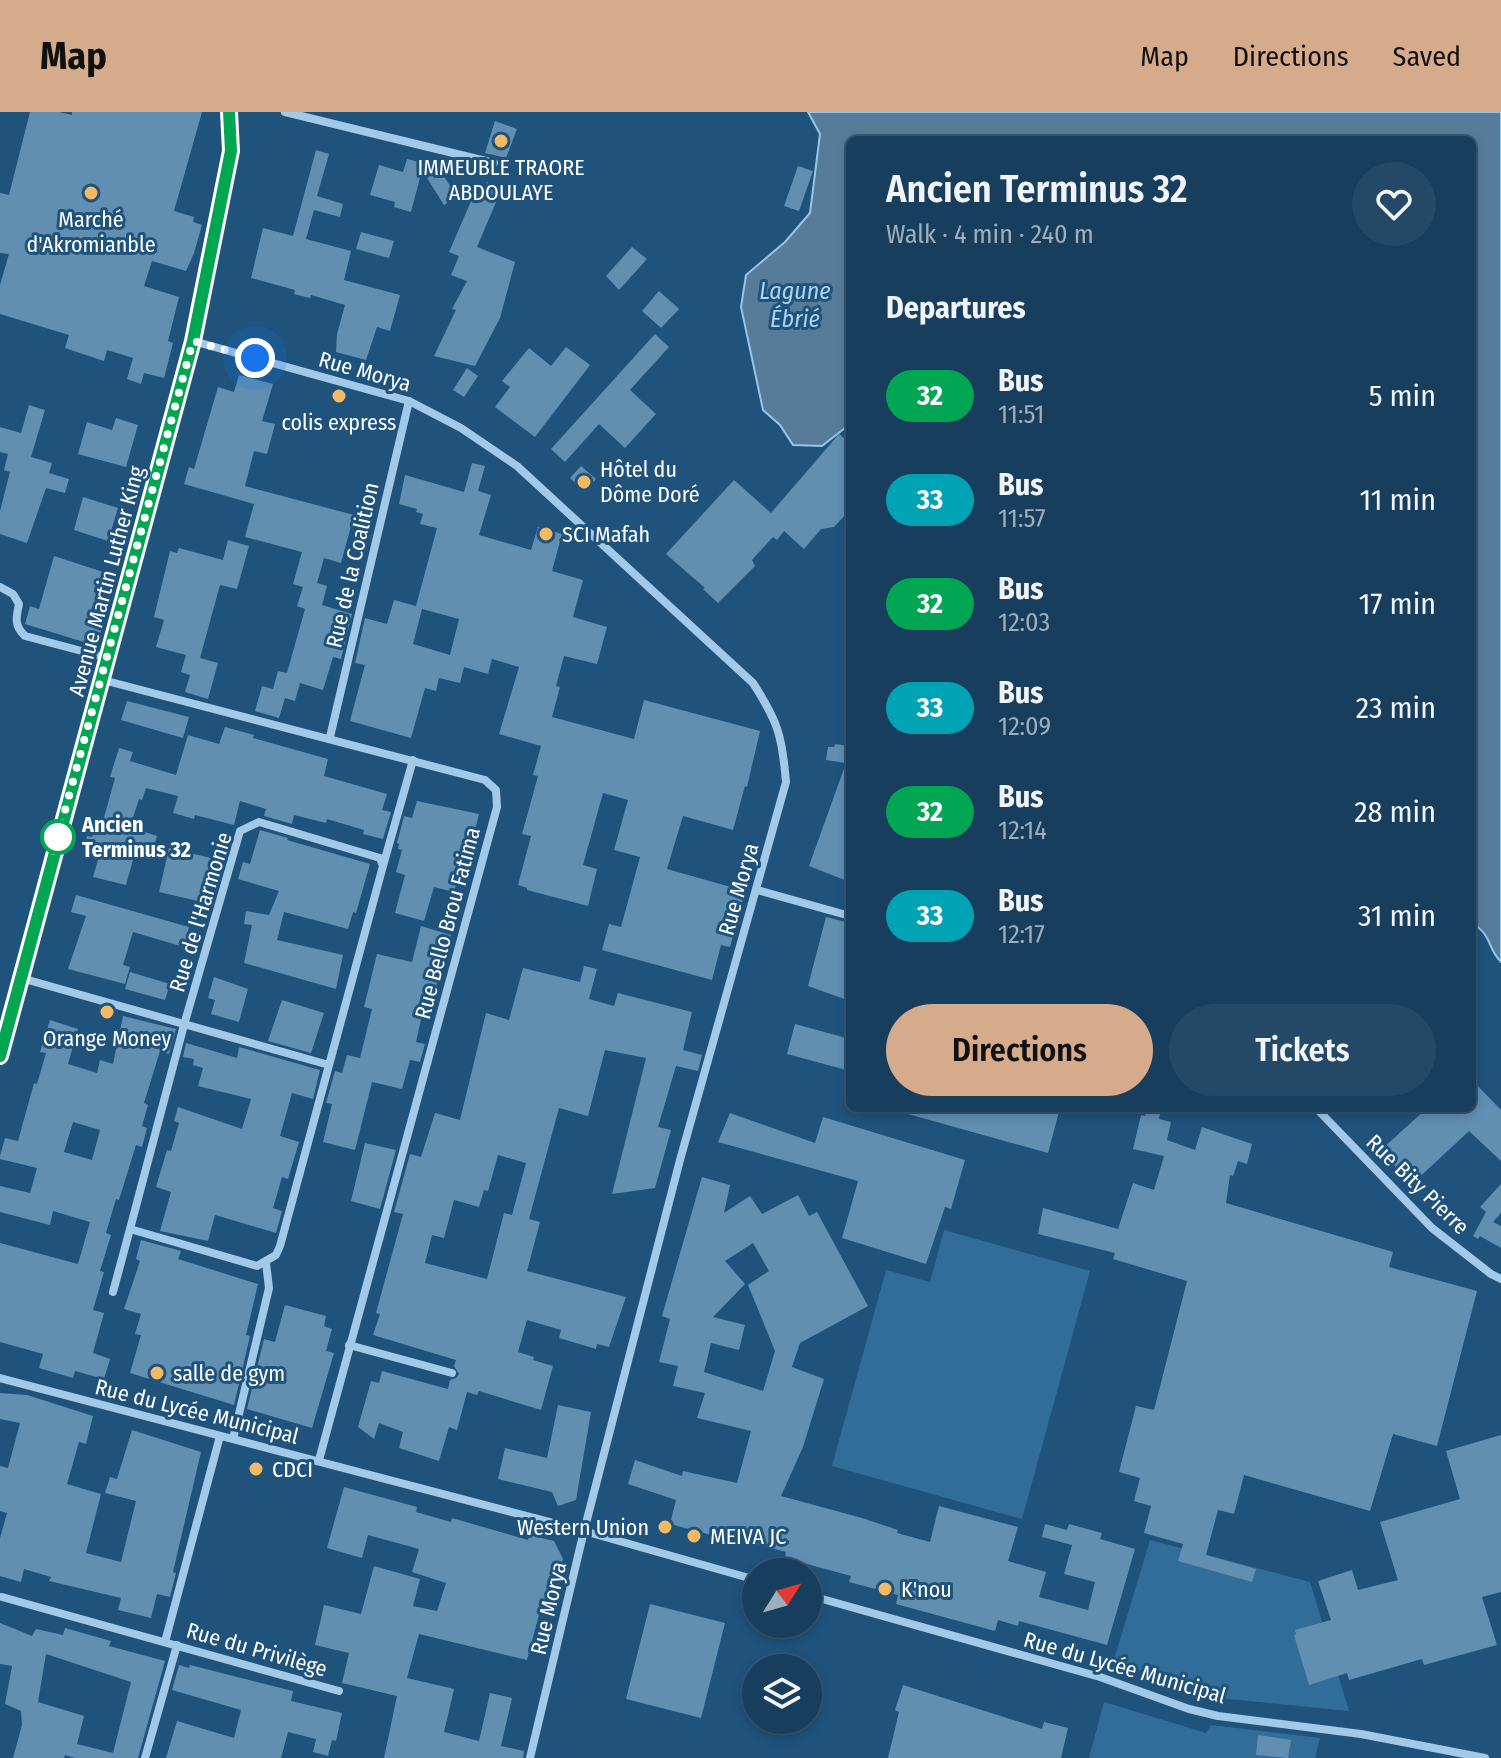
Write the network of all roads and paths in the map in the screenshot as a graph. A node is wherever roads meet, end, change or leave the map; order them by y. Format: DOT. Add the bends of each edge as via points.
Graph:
graph roads {
  1 [pos="229,112"];
  2 [pos="285,112"];
  3 [pos="494,163"];
  4 [pos="193,341"];
  5 [pos="409,401"];
  6 [pos="0,587"];
  7 [pos="108,659"];
  8 [pos="103,680"];
  9 [pos="330,737"];
  10 [pos="413,760"];
  11 [pos="383,866"];
  12 [pos="757,890"];
  13 [pos="846,915"];
  14 [pos="21,978"];
  15 [pos="184,1025"];
  16 [pos="0,1056"];
  17 [pos="329,1065"];
  18 [pos="1320,1112"];
  19 [pos="130,1229"];
  20 [pos="266,1263"];
  21 [pos="1501,1279"];
  22 [pos="113,1292"];
  23 [pos="349,1345"];
  24 [pos="452,1373"];
  25 [pos="0,1378"];
  26 [pos="220,1436"];
  27 [pos="233,1439"];
  28 [pos="319,1460"];
  29 [pos="584,1531"];
  30 [pos="742,1576"];
  31 [pos="2,1597"];
  32 [pos="822,1599"];
  33 [pos="165,1642"];
  34 [pos="177,1645"];
  35 [pos="339,1691"];
  36 [pos="145,1758"];
  37 [pos="530,1758"];
  38 [pos="1485,1758"];
  1 -- 4 [label="street, Avenue Martin Luther King" via="231,151"];
  2 -- 3 [label="street"];
  4 -- 5 [label="street, Rue Morya"];
  4 -- 7 [label="street, Avenue Martin Luther King"];
  5 -- 9 [label="street, Rue de la Coalition"];
  5 -- 12 [label="street, Rue Morya" via="517,466 753,683 783,740 786,782"];
  6 -- 7 [label="street" via="19,604 18,629 25,636"];
  7 -- 8 [label="street, Avenue Martin Luther King"];
  8 -- 9 [label="street, Rue Bello Brou Fatima"];
  8 -- 14 [label="street, Avenue Martin Luther King"];
  9 -- 10 [label="street, Rue Bello Brou Fatima"];
  10 -- 11 [label="street"];
  10 -- 23 [label="street, Rue Bello Brou Fatima" via="485,780 496,790 497,807"];
  11 -- 15 [label="street, Rue de l'Harmonie" via="380,858 259,822 240,831"];
  11 -- 17 [label="street"];
  12 -- 13 [label="street"];
  12 -- 29 [label="street, Rue Morya"];
  14 -- 15 [label="street"];
  14 -- 16 [label="street, Avenue Martin Luther King"];
  15 -- 17 [label="street"];
  15 -- 19 [label="street"];
  17 -- 20 [label="street" via="280,1246"];
  18 -- 21 [label="street, Rue Bity Pierre" via="1432,1228"];
  19 -- 20 [label="street" via="257,1266"];
  19 -- 22 [label="street"];
  20 -- 27 [label="street" via="269,1288"];
  23 -- 24 [label="street"];
  23 -- 28 [label="street, Rue Bello Brou Fatima"];
  25 -- 26 [label="street, Rue du Lycée Municipal"];
  26 -- 27 [label="street, Rue du Lycée Municipal"];
  26 -- 33 [label="street"];
  27 -- 28 [label="street, Rue du Lycée Municipal"];
  28 -- 29 [label="street, Rue du Lycée Municipal"];
  29 -- 30 [label="street, Rue du Lycée Municipal"];
  29 -- 37 [label="street, Rue Morya"];
  31 -- 33 [label="street, Rue du Privilège"];
  32 -- 38 [label="street, Rue du Lycée Municipal" via="1218,1716 1361,1734"];
  33 -- 34 [label="street, Rue du Privilège"];
  34 -- 35 [label="street, Rue du Privilège"];
  34 -- 36 [label="street"];
}
